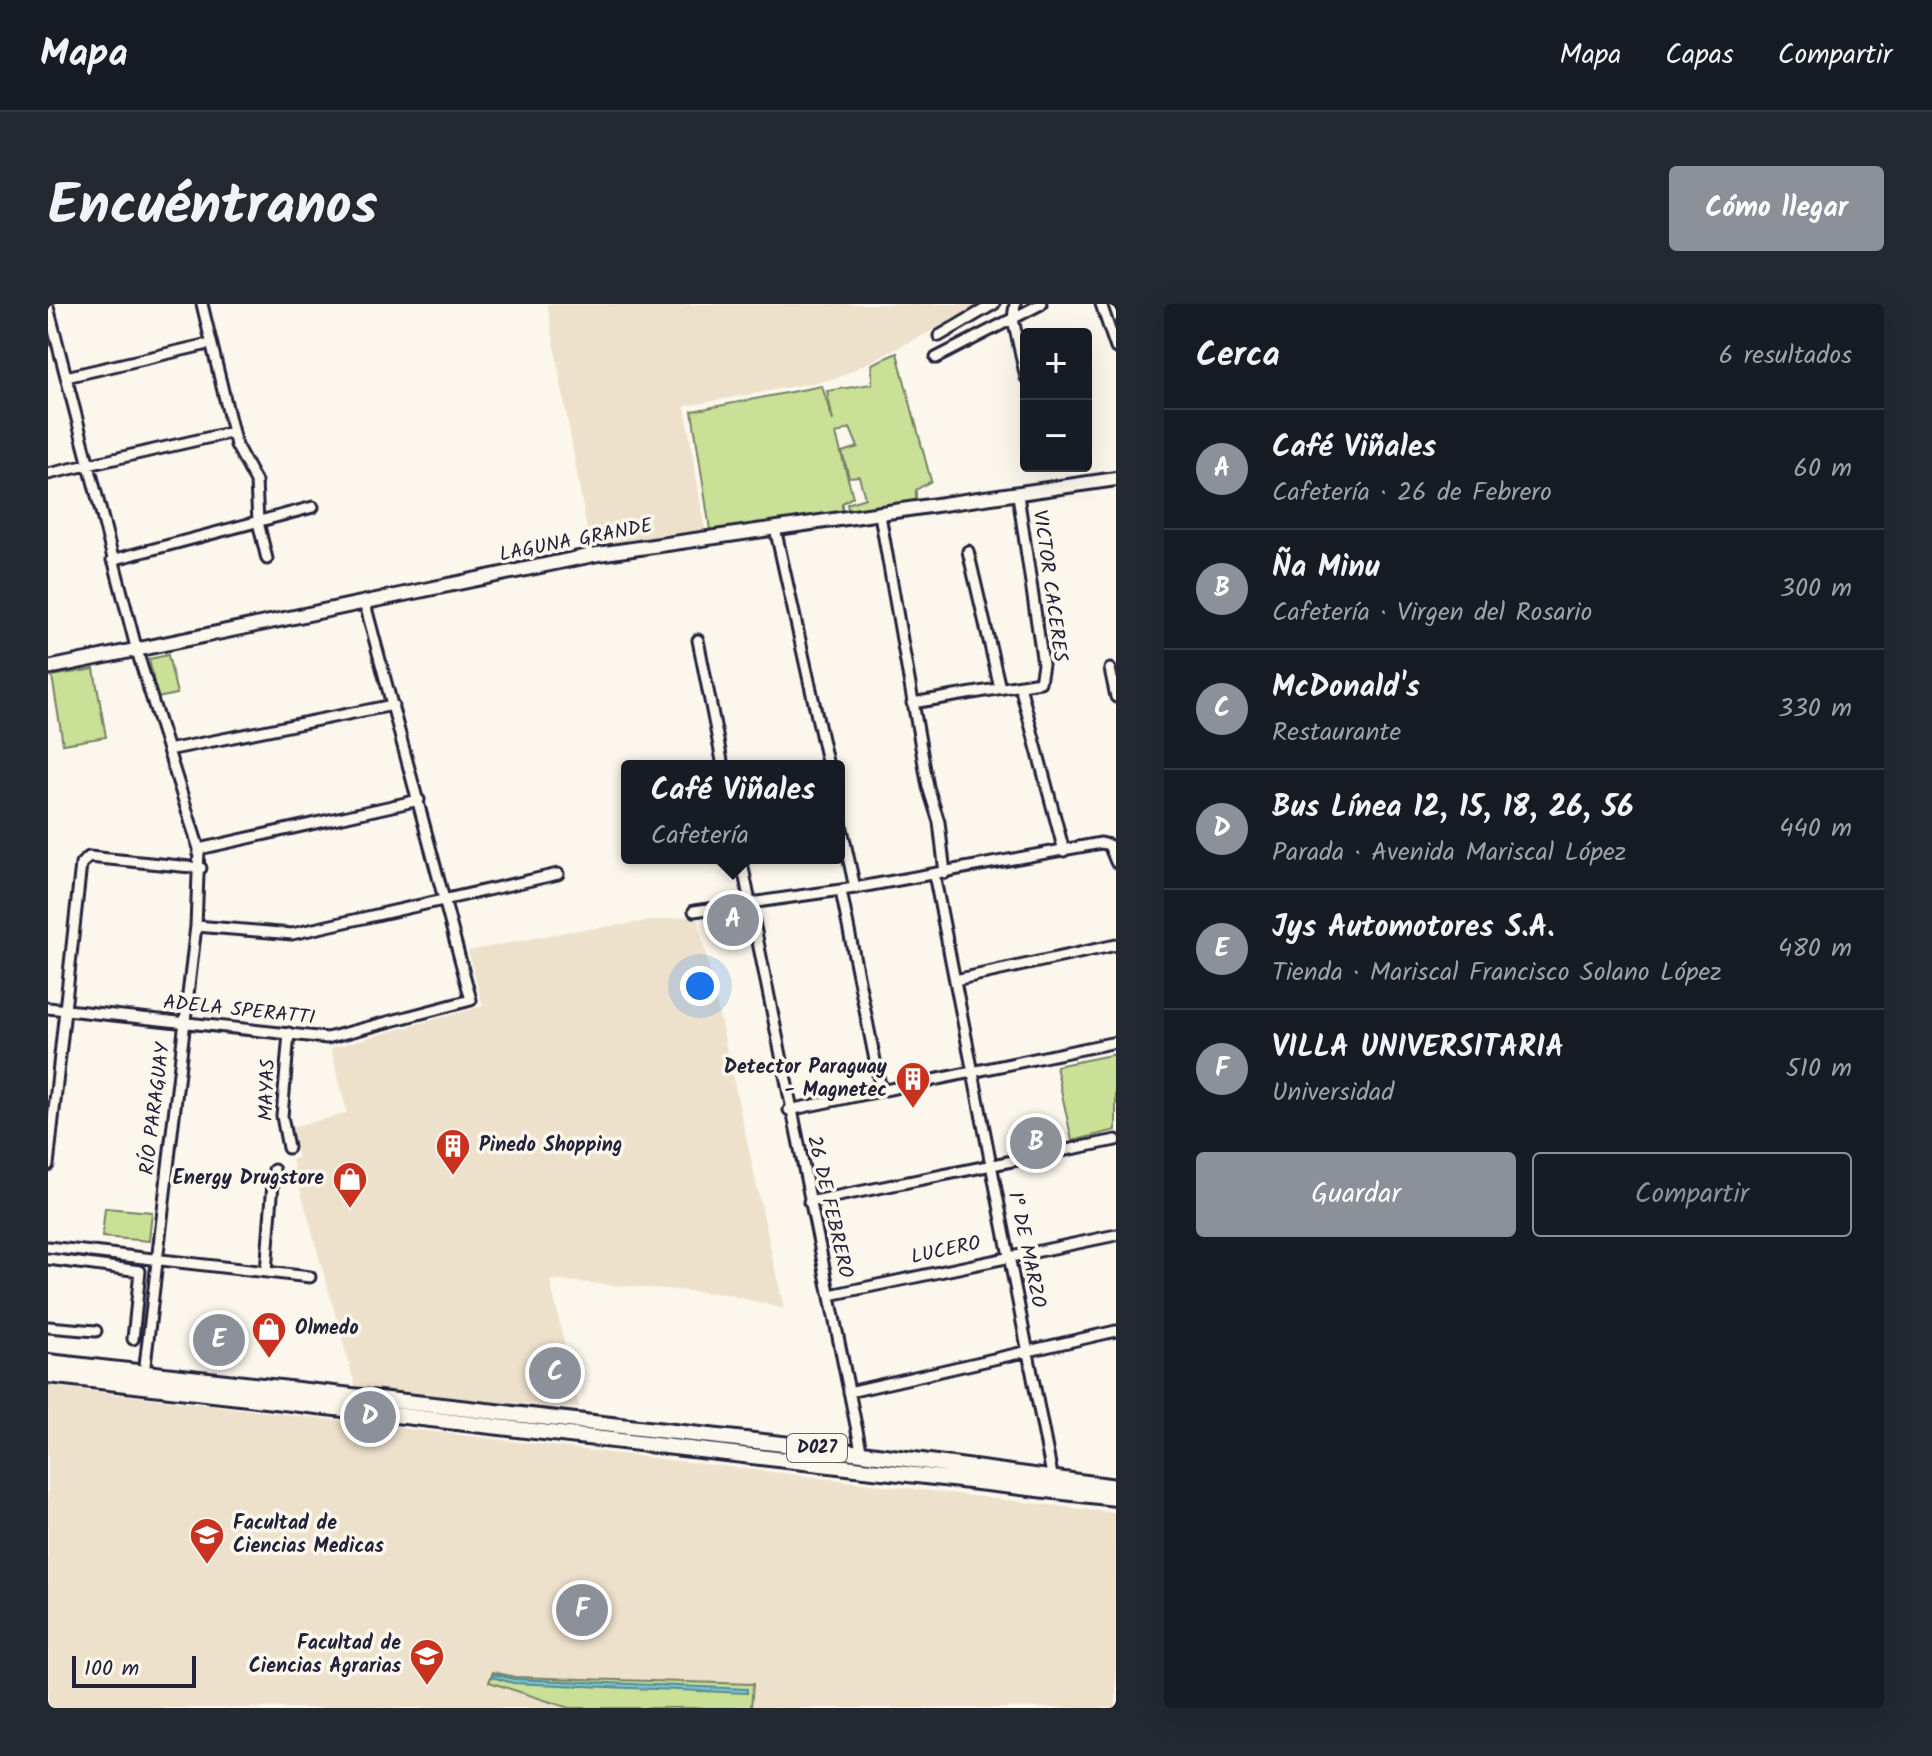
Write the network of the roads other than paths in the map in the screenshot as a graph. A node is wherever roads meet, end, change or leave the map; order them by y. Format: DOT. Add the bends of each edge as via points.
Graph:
graph roads {
  1 [pos="202,304"];
  2 [pos="994,304"];
  3 [pos="1015,304"];
  4 [pos="1041,304"];
  5 [pos="1101,304"];
  6 [pos="48,307"];
  7 [pos="1013,319"];
  8 [pos="939,336"];
  9 [pos="204,345"];
  10 [pos="1116,348"];
  11 [pos="1020,351"];
  12 [pos="936,358"];
  13 [pos="66,377"];
  14 [pos="233,432"];
  15 [pos="90,466"];
  16 [pos="48,474"];
  17 [pos="1116,479"];
  18 [pos="1018,495"];
  19 [pos="313,507"];
  20 [pos="880,515"];
  21 [pos="258,522"];
  22 [pos="775,528"];
  23 [pos="968,551"];
  24 [pos="267,559"];
  25 [pos="112,560"];
  26 [pos="365,604"];
  27 [pos="698,640"];
  28 [pos="137,651"];
  29 [pos="48,668"];
  30 [pos="1110,669"];
  31 [pos="1020,686"];
  32 [pos="1000,688"];
  33 [pos="1116,697"];
  34 [pos="912,703"];
  35 [pos="393,705"];
  36 [pos="168,750"];
  37 [pos="722,760"];
  38 [pos="827,760"];
  39 [pos="419,800"];
  40 [pos="845,842"];
  41 [pos="199,849"];
  42 [pos="1064,851"];
  43 [pos="1116,862"];
  44 [pos="742,864"];
  45 [pos="201,868"];
  46 [pos="558,874"];
  47 [pos="940,874"];
  48 [pos="855,888"];
  49 [pos="841,891"];
  50 [pos="447,899"];
  51 [pos="750,905"];
  52 [pos="694,911"];
  53 [pos="196,926"];
  54 [pos="1116,945"];
  55 [pos="955,980"];
  56 [pos="48,1008"];
  57 [pos="68,1010"];
  58 [pos="184,1025"];
  59 [pos="289,1033"];
  60 [pos="1116,1042"];
  61 [pos="973,1071"];
  62 [pos="881,1090"];
  63 [pos="789,1110"];
  64 [pos="51,1124"];
  65 [pos="1116,1140"];
  66 [pos="288,1148"];
  67 [pos="48,1165"];
  68 [pos="991,1167"];
  69 [pos="274,1170"];
  70 [pos="809,1202"];
  71 [pos="1116,1235"];
  72 [pos="48,1247"];
  73 [pos="1009,1257"];
  74 [pos="48,1259"];
  75 [pos="157,1261"];
  76 [pos="266,1272"];
  77 [pos="310,1277"];
  78 [pos="830,1295"];
  79 [pos="48,1327"];
  80 [pos="96,1331"];
  81 [pos="1116,1331"];
  82 [pos="133,1339"];
  83 [pos="1029,1350"];
  84 [pos="48,1362"];
  85 [pos="144,1374"];
  86 [pos="48,1375"];
  87 [pos="849,1392"];
  88 [pos="473,1408"];
  89 [pos="516,1417"];
  90 [pos="862,1453"];
  91 [pos="864,1470"];
  92 [pos="1052,1485"];
  93 [pos="1116,1487"];
  94 [pos="1116,1498"];
  1 -- 14 [label="street"];
  2 -- 8 [label="street"];
  3 -- 7 [label="street"];
  4 -- 7 [label="street"];
  5 -- 10 [label="street"];
  6 -- 13 [label="street, RÍO PARAGUAY"];
  7 -- 11 [label="street"];
  7 -- 12 [label="street"];
  9 -- 13 [label="street"];
  13 -- 15 [label="street, RÍO PARAGUAY"];
  14 -- 15 [label="street"];
  14 -- 21 [label="street" via="256,482"];
  15 -- 16 [label="street"];
  15 -- 25 [label="street, RÍO PARAGUAY"];
  17 -- 18 [label="main road, LAGUNA GRANDE"];
  18 -- 20 [label="main road, LAGUNA GRANDE"];
  18 -- 31 [label="street, VICTOR CACERES" via="1043,674 1040,682"];
  19 -- 21 [label="street"];
  20 -- 22 [label="main road, LAGUNA GRANDE"];
  20 -- 34 [label="street, 1° DE MARZO"];
  21 -- 24 [label="street"];
  21 -- 25 [label="street"];
  22 -- 26 [label="main road, LAGUNA GRANDE" via="598,554"];
  22 -- 38 [label="street"];
  23 -- 32 [label="street"];
  25 -- 28 [label="street, RÍO PARAGUAY"];
  26 -- 28 [label="main road, LAGUNA GRANDE"];
  26 -- 35 [label="street"];
  27 -- 37 [label="street"];
  28 -- 29 [label="main road, LAGUNA GRANDE"];
  28 -- 36 [label="street, RÍO PARAGUAY"];
  30 -- 33 [label="street"];
  31 -- 32 [label="street"];
  31 -- 42 [label="street"];
  32 -- 34 [label="street"];
  34 -- 47 [label="street, 1° DE MARZO" via="939,822"];
  35 -- 36 [label="street"];
  35 -- 39 [label="street"];
  36 -- 41 [label="street, RÍO PARAGUAY"];
  39 -- 41 [label="street"];
  39 -- 50 [label="street"];
  40 -- 48 [label="street"];
  41 -- 45 [label="street, RÍO PARAGUAY"];
  42 -- 43 [label="street" via="1101,843 1109,845"];
  42 -- 47 [label="street"];
  44 -- 51 [label="street, 26 DE FEBRERO"];
  45 -- 53 [label="street, RÍO PARAGUAY"];
  45 -- 57 [label="street" via="89,857 81,864"];
  46 -- 50 [label="street"];
  47 -- 48 [label="street"];
  47 -- 55 [label="street, 1° DE MARZO"];
  48 -- 49 [label="street"];
  49 -- 51 [label="street"];
  49 -- 62 [label="street"];
  50 -- 53 [label="street" via="292,934"];
  50 -- 59 [label="street, ADELA SPERATTI" via="471,1000 327,1038"];
  51 -- 52 [label="street"];
  51 -- 63 [label="street, 26 DE FEBRERO"];
  53 -- 58 [label="street, RÍO PARAGUAY"];
  54 -- 55 [label="street"];
  55 -- 61 [label="street, 1° DE MARZO"];
  56 -- 57 [label="street, ADELA SPERATTI"];
  57 -- 58 [label="street, ADELA SPERATTI"];
  57 -- 64 [label="street"];
  58 -- 59 [label="street, ADELA SPERATTI"];
  58 -- 75 [label="street, RÍO PARAGUAY"];
  59 -- 66 [label="street, MAYAS" via="282,1116"];
  60 -- 61 [label="street"];
  61 -- 62 [label="street"];
  61 -- 68 [label="street, 1° DE MARZO"];
  62 -- 63 [label="street"];
  63 -- 70 [label="street, 26 DE FEBRERO"];
  64 -- 67 [label="street"];
  65 -- 68 [label="street"];
  68 -- 70 [label="street"];
  68 -- 73 [label="street, 1° DE MARZO"];
  69 -- 76 [label="street"];
  70 -- 78 [label="street, 26 DE FEBRERO"];
  71 -- 73 [label="street, LUCERO"];
  72 -- 75 [label="street"];
  73 -- 78 [label="street, LUCERO"];
  73 -- 83 [label="street, 1° DE MARZO"];
  74 -- 82 [label="street" via="140,1271"];
  75 -- 76 [label="street"];
  75 -- 85 [label="street, RÍO PARAGUAY"];
  76 -- 77 [label="street"];
  78 -- 87 [label="street, 26 DE FEBRERO"];
  79 -- 80 [label="street"];
  81 -- 83 [label="street"];
  83 -- 87 [label="street"];
  83 -- 92 [label="street, 1° DE MARZO"];
  84 -- 85 [label="highway, D027"];
  85 -- 89 [label="highway, D027"];
  86 -- 91 [label="highway, D027"];
  87 -- 90 [label="street, 26 DE FEBRERO"];
  88 -- 89 [label="highway"];
  89 -- 90 [label="highway, D027"];
  90 -- 91 [label="street, 26 DE FEBRERO"];
  90 -- 92 [label="highway, D027"];
  91 -- 92 [label="highway, D027"];
  92 -- 93 [label="highway, D027"];
  92 -- 94 [label="highway, D027"];
}
